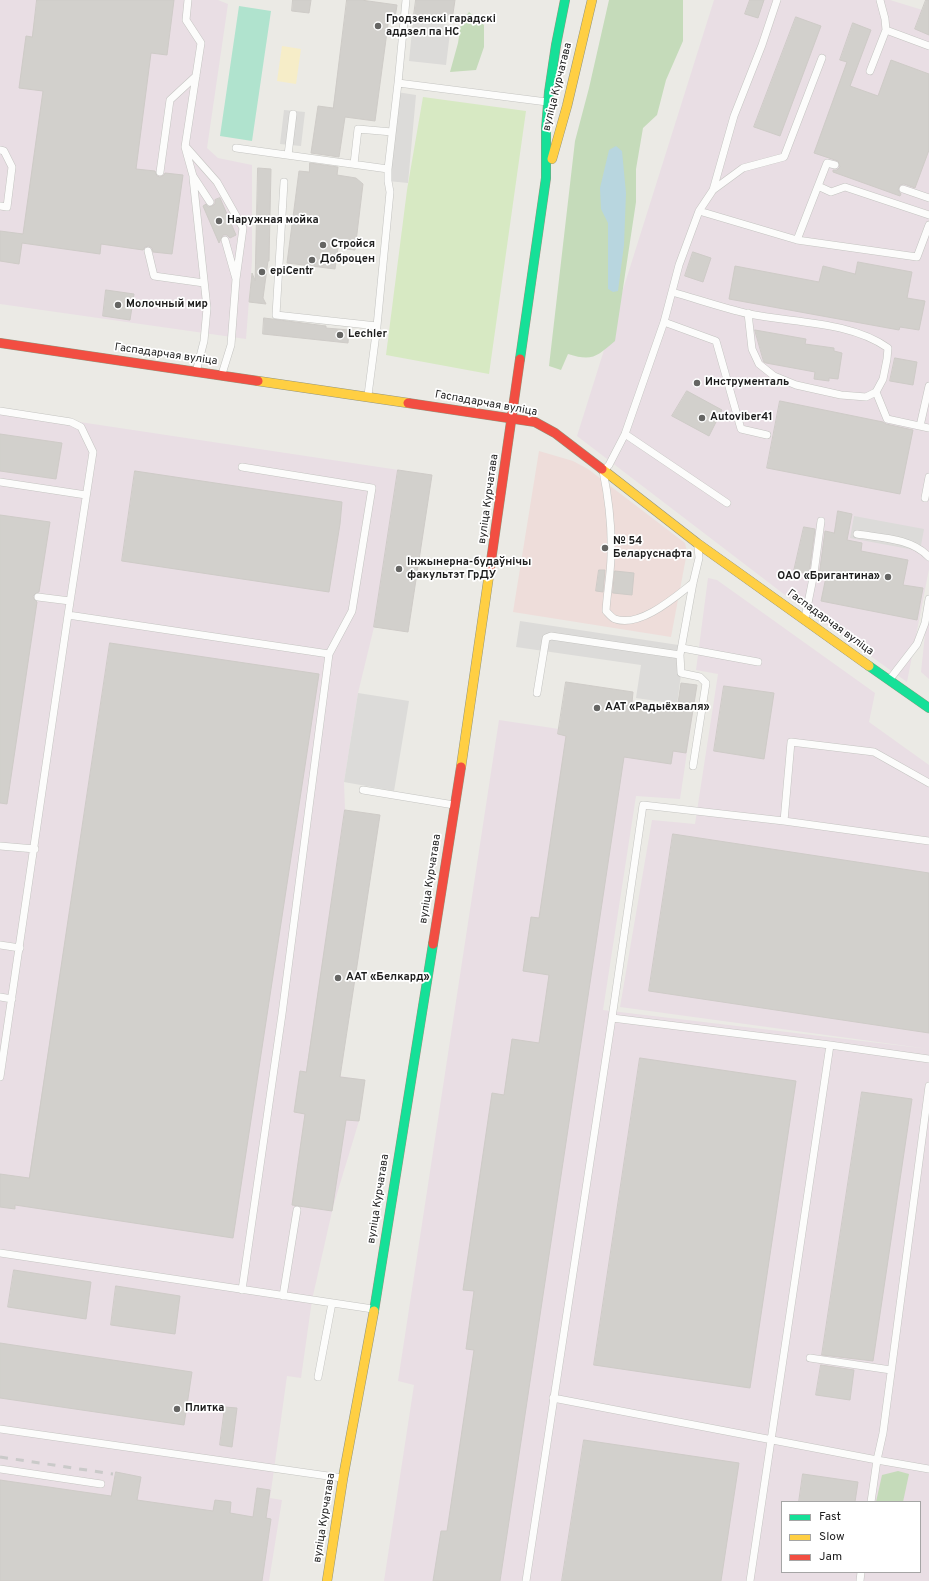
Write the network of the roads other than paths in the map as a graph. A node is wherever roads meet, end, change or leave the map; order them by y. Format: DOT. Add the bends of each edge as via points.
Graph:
graph roads {
  1 [pos="188,0"];
  2 [pos="406,0"];
  3 [pos="592,0"];
  4 [pos="777,0"];
  5 [pos="880,0"];
  6 [pos="565,3"];
  7 [pos="587,16"];
  8 [pos="886,30"];
  9 [pos="929,46"];
  10 [pos="822,58"];
  11 [pos="870,71"];
  12 [pos="196,76"];
  13 [pos="398,83"];
  14 [pos="558,104"];
  15 [pos="293,114"];
  16 [pos="392,132"];
  17 [pos="185,147"];
  18 [pos="236,148"];
  19 [pos="0,150"];
  20 [pos="288,155"];
  21 [pos="354,164"];
  22 [pos="835,166"];
  23 [pos="388,169"];
  24 [pos="160,172"];
  25 [pos="193,176"];
  26 [pos="546,178"];
  27 [pos="284,182"];
  28 [pos="818,186"];
  29 [pos="903,189"];
  30 [pos="712,190"];
  31 [pos="929,198"];
  32 [pos="210,202"];
  33 [pos="0,206"];
  34 [pos="699,211"];
  35 [pos="929,215"];
  36 [pos="929,225"];
  37 [pos="225,240"];
  38 [pos="797,240"];
  39 [pos="148,251"];
  40 [pos="236,279"];
  41 [pos="204,283"];
  42 [pos="672,292"];
  43 [pos="748,314"];
  44 [pos="664,322"];
  45 [pos="377,326"];
  46 [pos="0,343"];
  47 [pos="196,372"];
  48 [pos="222,376"];
  49 [pos="928,391"];
  50 [pos="876,392"];
  51 [pos="368,397"];
  52 [pos="0,411"];
  53 [pos="511,419"];
  54 [pos="920,426"];
  55 [pos="929,428"];
  56 [pos="625,434"];
  57 [pos="767,435"];
  58 [pos="242,467"];
  59 [pos="603,471"];
  60 [pos="929,477"];
  61 [pos="0,482"];
  62 [pos="86,494"];
  63 [pos="925,498"];
  64 [pos="727,503"];
  65 [pos="821,521"];
  66 [pos="857,534"];
  67 [pos="697,543"];
  68 [pos="929,557"];
  69 [pos="693,583"];
  70 [pos="38,597"];
  71 [pos="929,599"];
  72 [pos="70,602"];
  73 [pos="68,615"];
  74 [pos="804,620"];
  75 [pos="681,651"];
  76 [pos="329,654"];
  77 [pos="758,662"];
  78 [pos="889,681"];
  79 [pos="537,693"];
  80 [pos="926,704"];
  81 [pos="693,766"];
  82 [pos="929,783"];
  83 [pos="363,790"];
  84 [pos="455,806"];
  85 [pos="784,821"];
  86 [pos="929,841"];
  87 [pos="0,846"];
  88 [pos="34,849"];
  89 [pos="0,946"];
  90 [pos="20,948"];
  91 [pos="0,997"];
  92 [pos="12,999"];
  93 [pos="612,1018"];
  94 [pos="830,1045"];
  95 [pos="929,1059"];
  96 [pos="0,1077"];
  97 [pos="929,1086"];
  98 [pos="297,1210"];
  99 [pos="0,1253"];
  100 [pos="242,1290"];
  101 [pos="283,1296"];
  102 [pos="332,1303"];
  103 [pos="374,1309"];
  104 [pos="810,1358"];
  105 [pos="891,1370"];
  106 [pos="318,1377"];
  107 [pos="553,1398"];
  108 [pos="0,1429"];
  109 [pos="771,1440"];
  110 [pos="877,1460"];
  111 [pos="0,1469"];
  112 [pos="929,1469"];
  113 [pos="343,1478"];
  114 [pos="101,1484"];
  115 [pos="872,1501"];
  116 [pos="327,1581"];
  117 [pos="526,1581"];
  118 [pos="750,1581"];
  1 -- 12 [label="lane" via="186,20 201,43"];
  2 -- 13 [label="lane"];
  3 -- 7 [label="main road, вуліца Курчатава"];
  4 -- 30 [label="lane" via="734,116"];
  5 -- 8 [label="lane"];
  6 -- 7 [label="main road" via="573,17"];
  6 -- 14 [label="main road, вуліца Курчатава"];
  7 -- 14 [label="main road, вуліца Курчатава"];
  8 -- 9 [label="lane"];
  8 -- 11 [label="lane"];
  10 -- 30 [label="lane" via="784,157 743,168"];
  12 -- 17 [label="lane"];
  12 -- 24 [label="lane" via="170,100"];
  13 -- 14 [label="lane"];
  13 -- 16 [label="lane"];
  14 -- 26 [label="main road, вуліца Курчатава"];
  14 -- 26 [label="main road, вуліца Курчатава"];
  15 -- 20 [label="lane"];
  16 -- 21 [label="lane" via="358,129"];
  16 -- 23 [label="lane"];
  17 -- 25 [label="lane"];
  17 -- 40 [label="lane" via="217,182 243,228"];
  18 -- 20 [label="lane"];
  19 -- 33 [label="lane" via="4,151 12,167 7,207"];
  20 -- 21 [label="lane"];
  21 -- 23 [label="lane"];
  22 -- 28 [label="lane" via="828,163"];
  23 -- 45 [label="lane" via="390,192"];
  25 -- 32 [label="lane"];
  25 -- 41 [label="lane"];
  26 -- 53 [label="main road, вуліца Курчатава"];
  27 -- 45 [label="lane" via="276,315"];
  28 -- 35 [label="lane" via="831,192 845,187"];
  28 -- 38 [label="lane"];
  29 -- 31 [label="lane"];
  30 -- 34 [label="lane"];
  34 -- 38 [label="lane"];
  34 -- 42 [label="lane"];
  36 -- 38 [label="lane" via="917,257"];
  37 -- 40 [label="lane"];
  39 -- 41 [label="lane" via="154,276"];
  40 -- 48 [label="lane" via="231,344"];
  41 -- 47 [label="lane" via="207,308 204,341"];
  42 -- 43 [label="lane"];
  42 -- 44 [label="lane"];
  43 -- 50 [label="lane" via="752,349 759,364 774,376 796,385 840,395 866,397"];
  43 -- 50 [label="lane" via="841,328 876,339 888,348 883,379"];
  44 -- 56 [label="lane"];
  44 -- 57 [label="lane" via="716,341 741,429"];
  45 -- 51 [label="lane"];
  46 -- 47 [label="main road, Гаспадарчая вуліца"];
  47 -- 48 [label="main road, Гаспадарчая вуліца"];
  48 -- 51 [label="main road, Гаспадарчая вуліца"];
  49 -- 54 [label="lane"];
  50 -- 54 [label="lane" via="887,419"];
  51 -- 53 [label="main road, Гаспадарчая вуліца"];
  52 -- 62 [label="lane" via="71,422 81,427 93,452"];
  53 -- 59 [label="main road, Гаспадарчая вуліца" via="535,422 555,433"];
  53 -- 84 [label="main road, вуліца Курчатава"];
  54 -- 55 [label="lane"];
  56 -- 59 [label="lane" via="609,465"];
  56 -- 64 [label="lane"];
  58 -- 76 [label="lane" via="372,488 352,611"];
  59 -- 67 [label="main road, Гаспадарчая вуліца"];
  59 -- 69 [label="lane" via="610,510 612,556 606,611 615,619 630,621 651,613"];
  60 -- 63 [label="lane"];
  61 -- 62 [label="lane"];
  62 -- 72 [label="lane"];
  65 -- 74 [label="lane"];
  66 -- 68 [label="lane" via="910,543"];
  67 -- 69 [label="lane" via="699,558"];
  67 -- 74 [label="main road, Гаспадарчая вуліца"];
  69 -- 75 [label="lane"];
  70 -- 72 [label="lane"];
  71 -- 78 [label="lane" via="925,623 917,644"];
  72 -- 73 [label="lane"];
  73 -- 76 [label="lane"];
  73 -- 88 [label="lane"];
  74 -- 78 [label="main road, Гаспадарчая вуліца"];
  75 -- 77 [label="lane"];
  75 -- 79 [label="lane" via="551,636 546,638"];
  75 -- 81 [label="lane" via="681,673 700,677 706,682"];
  76 -- 100 [label="lane" via="282,1014"];
  78 -- 80 [label="main road, Гаспадарчая вуліца"];
  82 -- 85 [label="lane" via="874,752 791,742"];
  83 -- 84 [label="lane"];
  84 -- 103 [label="main road, вуліца Курчатава"];
  85 -- 86 [label="lane"];
  85 -- 93 [label="lane" via="643,805"];
  87 -- 88 [label="lane"];
  88 -- 90 [label="lane"];
  89 -- 90 [label="lane"];
  90 -- 92 [label="lane"];
  91 -- 92 [label="lane"];
  92 -- 96 [label="lane"];
  93 -- 94 [label="lane"];
  93 -- 107 [label="lane"];
  94 -- 95 [label="lane"];
  94 -- 109 [label="lane"];
  97 -- 105 [label="lane"];
  98 -- 101 [label="lane"];
  99 -- 100 [label="lane"];
  100 -- 101 [label="lane"];
  101 -- 102 [label="lane"];
  102 -- 103 [label="lane"];
  102 -- 106 [label="lane"];
  103 -- 113 [label="main road, вуліца Курчатава"];
  104 -- 105 [label="lane"];
  105 -- 110 [label="lane"];
  107 -- 109 [label="lane"];
  107 -- 117 [label="lane"];
  108 -- 113 [label="lane"];
  109 -- 110 [label="lane"];
  109 -- 118 [label="lane"];
  110 -- 112 [label="lane"];
  110 -- 115 [label="lane"];
  111 -- 114 [label="lane"];
  113 -- 116 [label="main road, вуліца Курчатава"];
}
